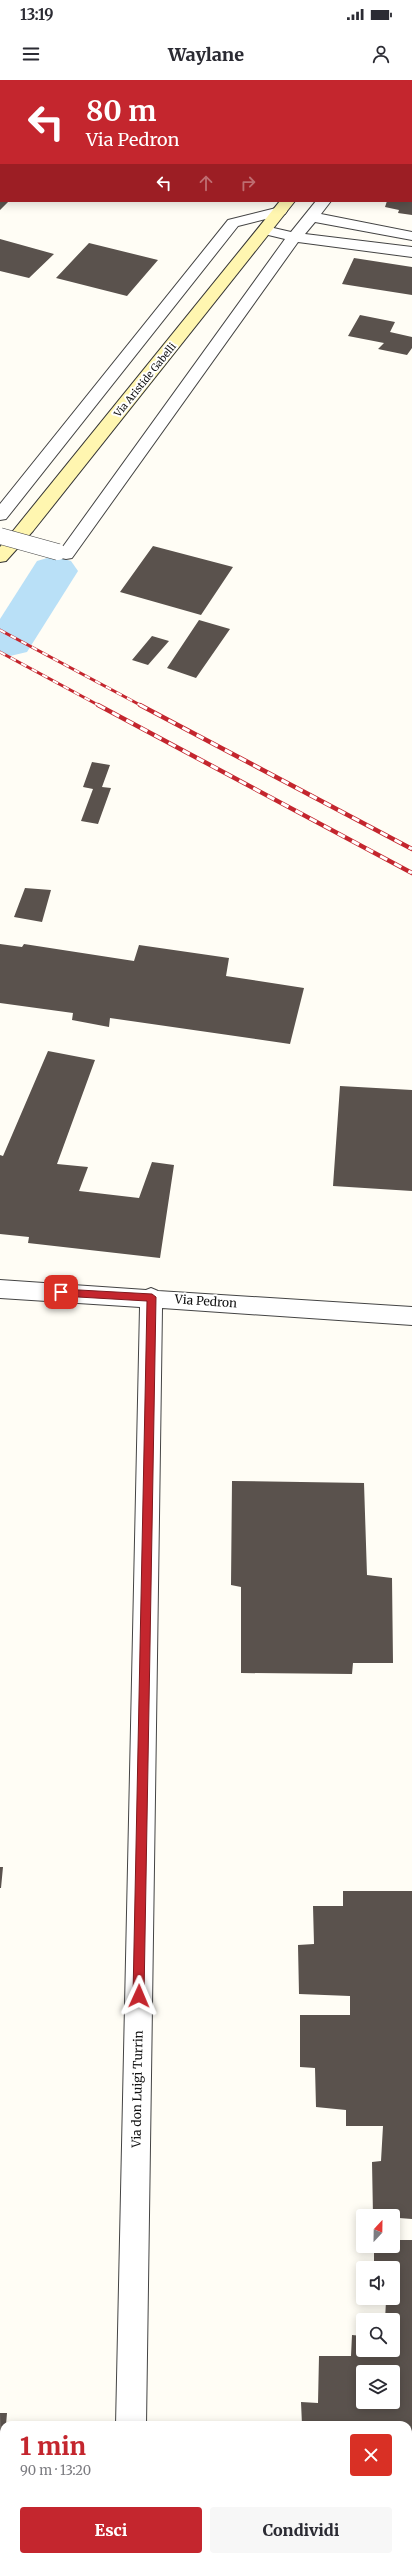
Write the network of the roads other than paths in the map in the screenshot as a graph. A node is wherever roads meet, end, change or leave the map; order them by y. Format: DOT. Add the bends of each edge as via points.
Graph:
graph roads {
  1 [pos="323,202"];
  2 [pos="284,206"];
  3 [pos="311,217"];
  4 [pos="265,230"];
  5 [pos="412,236"];
  6 [pos="295,237"];
  7 [pos="412,252"];
  8 [pos="0,515"];
  9 [pos="0,536"];
  10 [pos="0,557"];
  11 [pos="0,1289"];
  12 [pos="152,1297"];
  13 [pos="412,1316"];
  14 [pos="131,2421"];
  1 -- 3 [label="street"];
  2 -- 4 [label="main road, Via Aristide Gabelli"];
  2 -- 8 [label="street" via="233,223"];
  3 -- 5 [label="street"];
  3 -- 6 [label="street"];
  4 -- 6 [label="street"];
  4 -- 10 [label="main road, Via Aristide Gabelli" via="27,527"];
  6 -- 7 [label="street"];
  6 -- 9 [label="street, bridge" via="66,554"];
  11 -- 12 [label="street, Via Pedron"];
  12 -- 13 [label="street, Via Pedron"];
  12 -- 14 [label="street, Via don Luigi Turrin"];
}
